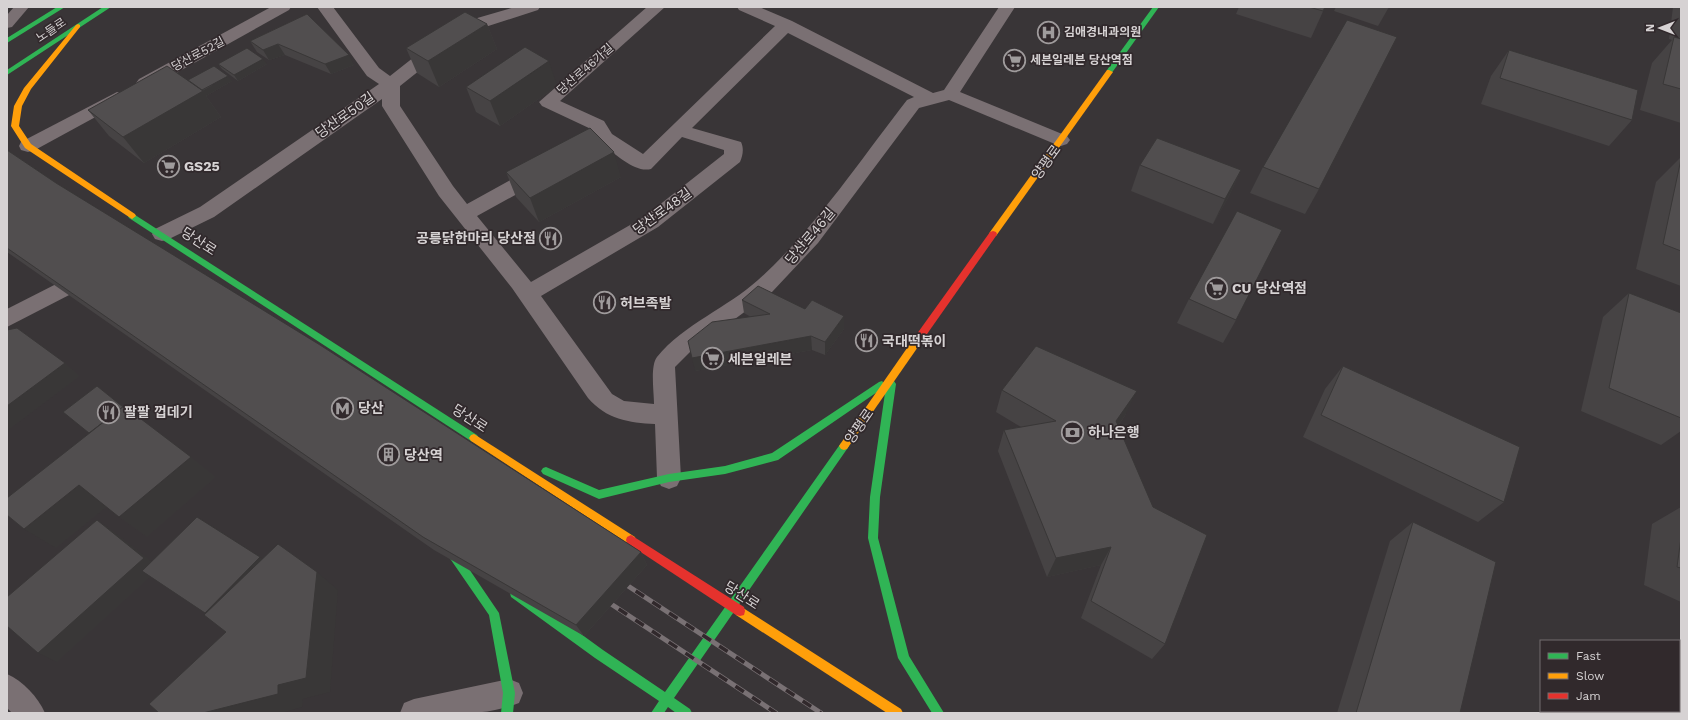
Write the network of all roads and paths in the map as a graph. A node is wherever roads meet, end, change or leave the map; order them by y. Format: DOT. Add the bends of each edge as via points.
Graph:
graph roads {
  1 [pos="22,7"];
  2 [pos="62,7"];
  3 [pos="108,7"];
  4 [pos="325,7"];
  5 [pos="532,7"];
  6 [pos="657,7"];
  7 [pos="745,7"];
  8 [pos="1007,7"];
  9 [pos="1156,7"];
  10 [pos="276,9"];
  11 [pos="7,24"];
  12 [pos="786,25"];
  13 [pos="78,26"];
  14 [pos="7,41"];
  15 [pos="7,74"];
  16 [pos="391,84"];
  17 [pos="950,94"];
  18 [pos="929,98"];
  19 [pos="679,130"];
  20 [pos="605,138"];
  21 [pos="1061,140"];
  22 [pos="28,146"];
  23 [pos="464,214"];
  24 [pos="162,234"];
  25 [pos="68,286"];
  26 [pos="528,294"];
  27 [pos="7,319"];
  28 [pos="892,379"];
  29 [pos="666,414"];
  30 [pos="486,445"];
  31 [pos="669,478"];
  32 [pos="470,560"];
  33 [pos="508,588"];
  34 [pos="732,605"];
  35 [pos="7,688"];
  36 [pos="667,699"];
  37 [pos="508,703"];
  38 [pos="31,713"];
  39 [pos="414,713"];
  40 [pos="658,713"];
  41 [pos="686,713"];
  42 [pos="897,713"];
  43 [pos="938,713"];
  1 -- 11 [label="lane"];
  2 -- 14 [label="main road, 노들로"];
  3 -- 13 [label="main road, 노들로"];
  4 -- 16 [label="street" via="373,72"];
  5 -- 16 [label="street, 당산로50길" via="473,25 454,35"];
  6 -- 20 [label="street, 당산로46가길" via="548,102 598,125"];
  7 -- 12 [label="street"];
  8 -- 17 [label="street"];
  9 -- 21 [label="main road, 양평로"];
  10 -- 22 [label="street, 당산로52길"];
  12 -- 18 [label="street"];
  12 -- 19 [label="street"];
  13 -- 15 [label="main road, 노들로"];
  13 -- 22 [label="main road" via="28,88 18,106 16,126"];
  16 -- 23 [label="street" via="391,106 446,191"];
  16 -- 24 [label="street, 당산로50길" via="207,212"];
  17 -- 18 [label="street, 당산로46길"];
  17 -- 21 [label="street, 양평로"];
  18 -- 29 [label="street, 당산로46길" via="913,104 811,238 766,286 683,346 664,364"];
  19 -- 20 [label="street" via="644,164"];
  19 -- 26 [label="street, 당산로48길" via="734,146 732,157 652,222"];
  20 -- 23 [label="street"];
  21 -- 28 [label="main road, 양평로"];
  22 -- 24 [label="main road, 당산로"];
  23 -- 26 [label="street"];
  24 -- 30 [label="main road, 당산로"];
  25 -- 27 [label="street"];
  26 -- 29 [label="street" via="589,380 596,395 629,414"];
  28 -- 31 [label="main road" via="775,457 725,470"];
  28 -- 34 [label="main road, 양평로"];
  28 -- 43 [label="main road" via="875,497 873,538 904,658"];
  29 -- 31 [label="street, 당산로46길"];
  30 -- 31 [label="main road" via="599,495"];
  30 -- 34 [label="main road, 당산로"];
  32 -- 37 [label="main road" via="441,539 494,613"];
  33 -- 36 [label="main road" via="599,654"];
  34 -- 36 [label="main road, 양평로"];
  34 -- 42 [label="main road, 당산로"];
  35 -- 38 [label="street"];
  36 -- 40 [label="main road, 양평로"];
  36 -- 41 [label="main road"];
  37 -- 39 [label="street"];
}
